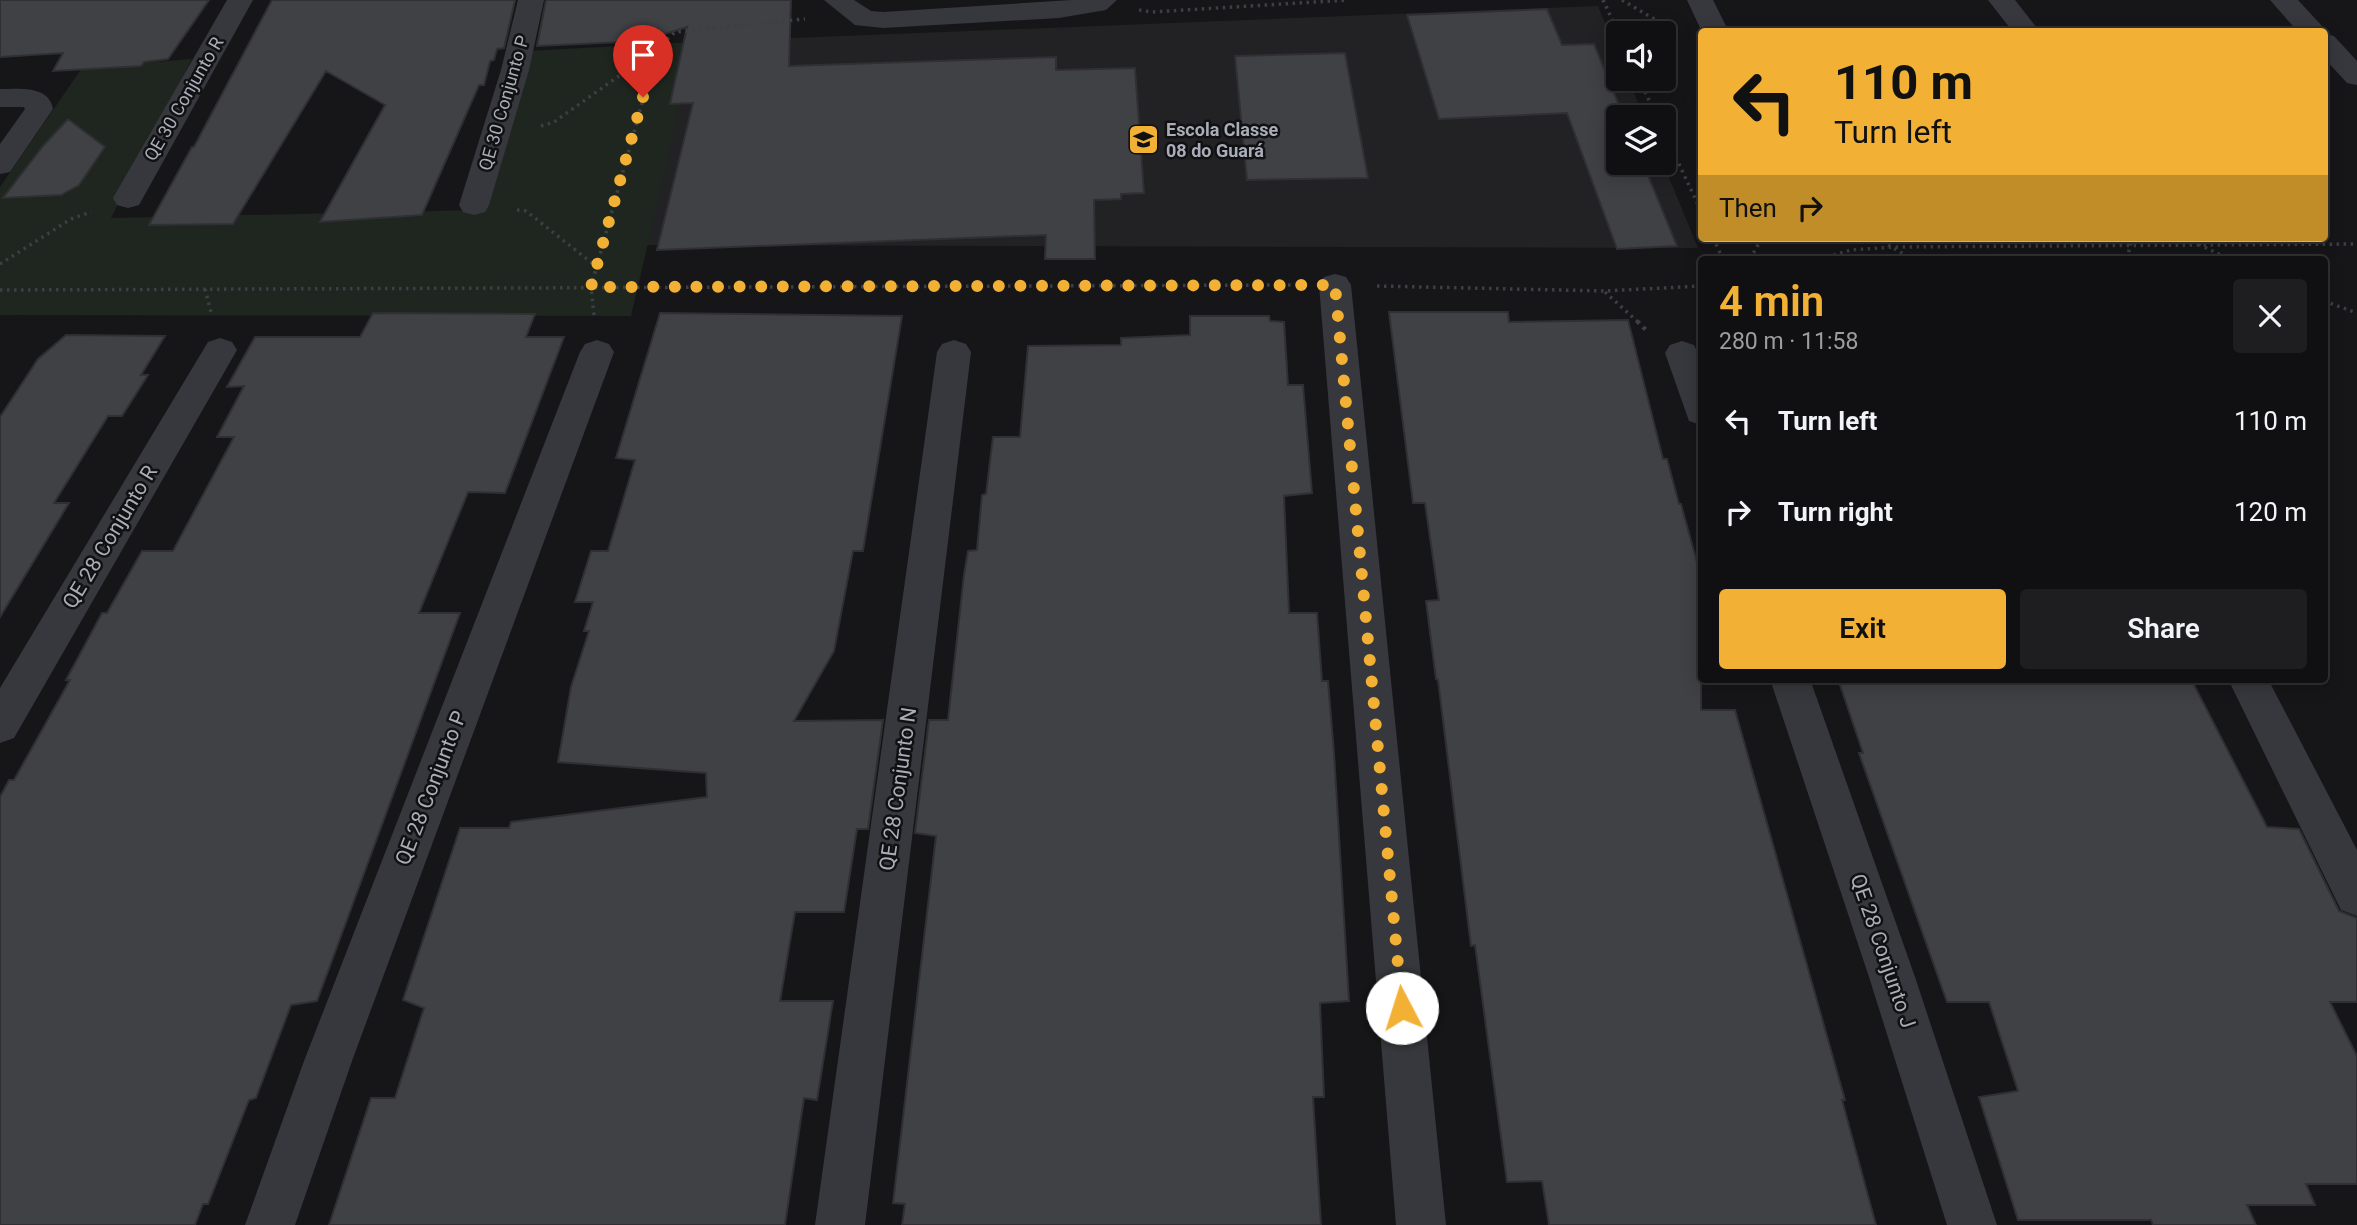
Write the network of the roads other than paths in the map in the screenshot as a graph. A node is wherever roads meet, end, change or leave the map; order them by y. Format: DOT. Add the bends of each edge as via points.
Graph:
graph roads {
  1 [pos="240,0"];
  2 [pos="531,0"];
  3 [pos="1700,0"];
  4 [pos="2001,0"];
  5 [pos="2283,0"];
  6 [pos="1101,2"];
  7 [pos="845,7"];
  8 [pos="1714,28"];
  9 [pos="2024,28"];
  10 [pos="2310,28"];
  11 [pos="2328,47"];
  12 [pos="2357,77"];
  13 [pos="0,98"];
  14 [pos="6,150"];
  15 [pos="128,198"];
  16 [pos="474,205"];
  17 [pos="1335,285"];
  18 [pos="220,350"];
  19 [pos="597,352"];
  20 [pos="954,352"];
  21 [pos="1682,353"];
  22 [pos="1698,403"];
  23 [pos="1791,683"];
  24 [pos="2250,683"];
  25 [pos="0,725"];
  26 [pos="2357,895"];
  27 [pos="270,1225"];
  28 [pos="840,1225"];
  29 [pos="1421,1225"];
  30 [pos="1972,1225"];
  1 -- 15 [label="street, QE 30 Conjunto R"];
  2 -- 16 [label="street, QE 30 Conjunto P"];
  3 -- 8 [label="street"];
  4 -- 9 [label="street"];
  5 -- 10 [label="street"];
  6 -- 7 [label="street" via="1059,10 883,20 864,19"];
  11 -- 12 [label="street"];
  13 -- 14 [label="street" via="30,98 39,109"];
  17 -- 29 [label="street"];
  18 -- 25 [label="street, QE 28 Conjunto R"];
  19 -- 27 [label="street, QE 28 Conjunto P"];
  20 -- 28 [label="street, QE 28 Conjunto N"];
  21 -- 22 [label="street"];
  23 -- 30 [label="street, QE 28 Conjunto J"];
  24 -- 26 [label="street"];
}
